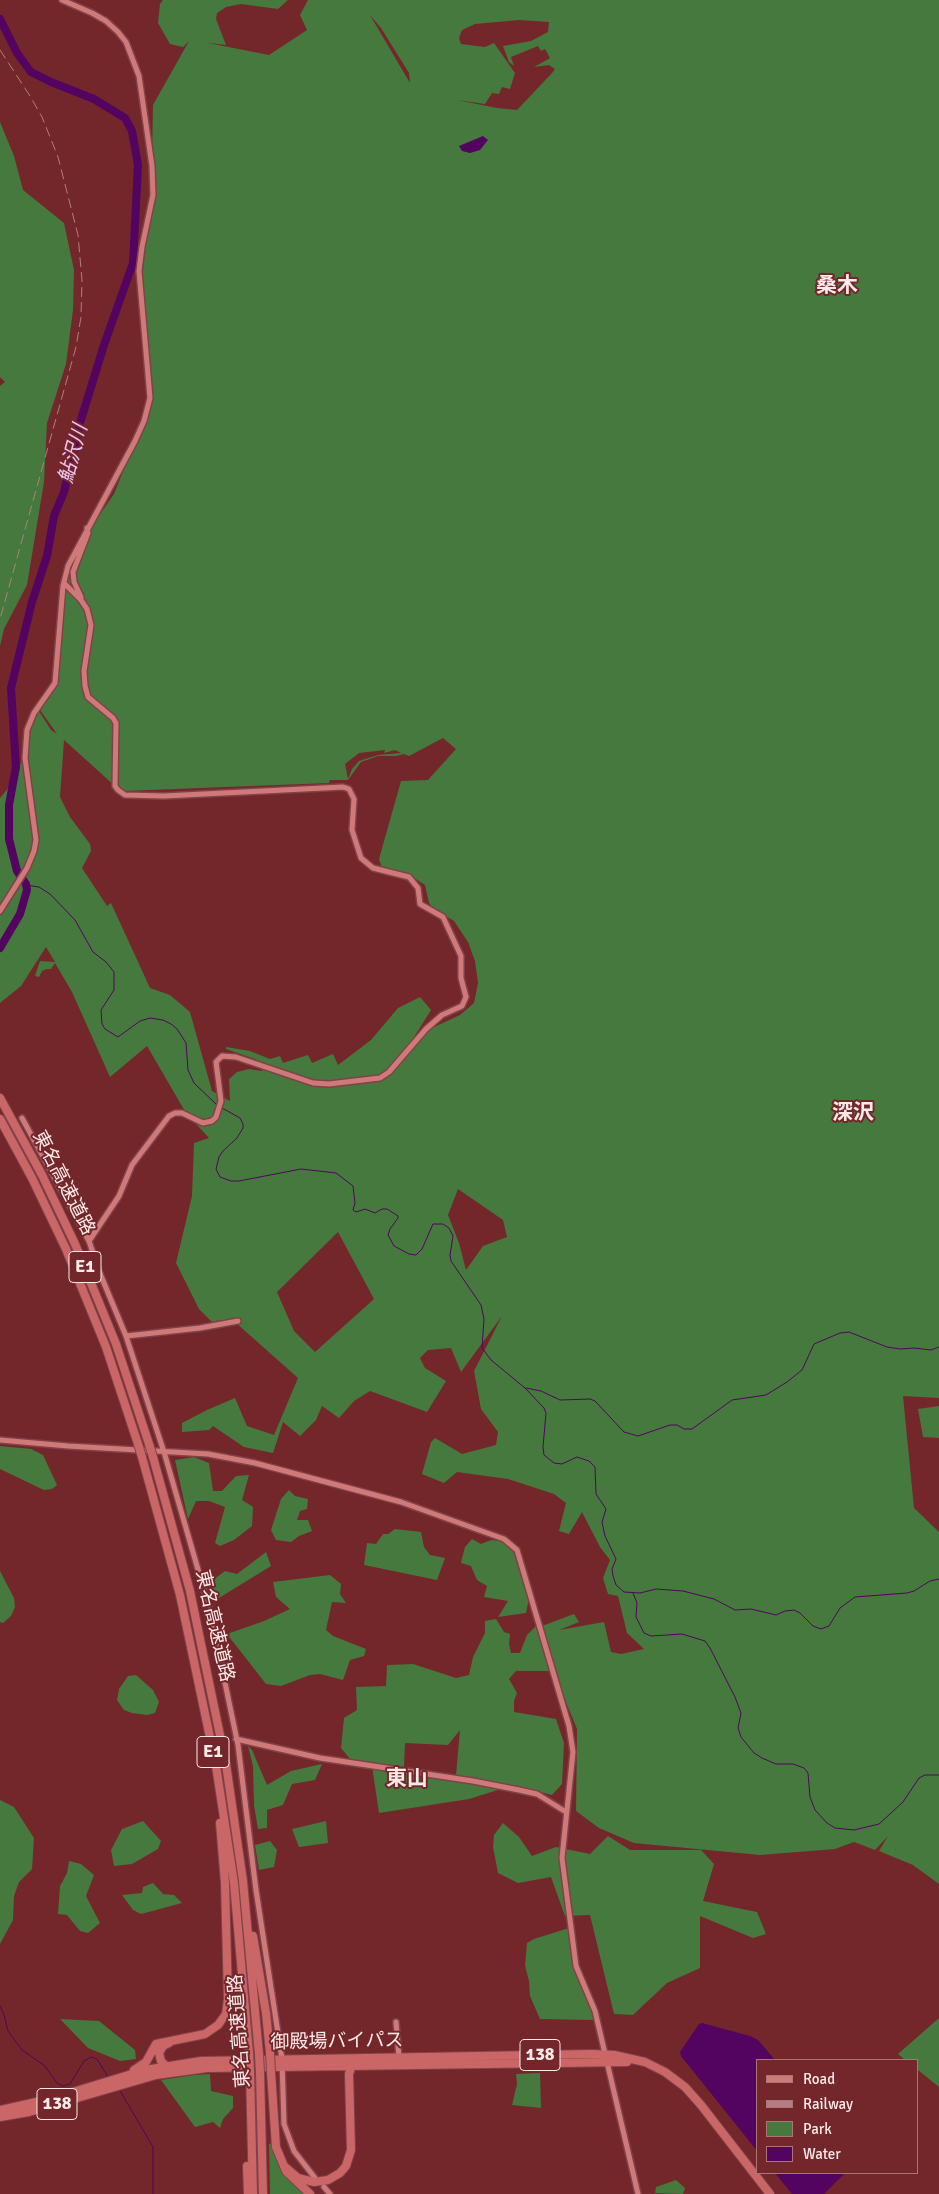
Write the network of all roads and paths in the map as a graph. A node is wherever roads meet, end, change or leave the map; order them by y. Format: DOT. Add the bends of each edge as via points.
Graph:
graph roads {
  1 [pos="62,0"];
  2 [pos="87,527"];
  3 [pos="64,582"];
  4 [pos="83,602"];
  5 [pos="0,910"];
  6 [pos="0,1098"];
  7 [pos="22,1118"];
  8 [pos="0,1119"];
  9 [pos="89,1241"];
  10 [pos="238,1320"];
  11 [pos="126,1336"];
  12 [pos="0,1440"];
  13 [pos="164,1452"];
  14 [pos="236,1739"];
  15 [pos="216,1766"];
  16 [pos="566,1812"];
  17 [pos="244,1881"];
  18 [pos="396,2022"];
  19 [pos="181,2039"];
  20 [pos="399,2057"];
  21 [pos="357,2058"];
  22 [pos="605,2058"];
  23 [pos="282,2062"];
  24 [pos="340,2065"];
  25 [pos="351,2065"];
  26 [pos="165,2066"];
  27 [pos="208,2068"];
  28 [pos="349,2074"];
  29 [pos="115,2083"];
  30 [pos="251,2106"];
  31 [pos="0,2110"];
  32 [pos="0,2117"];
  33 [pos="284,2166"];
  34 [pos="315,2178"];
  35 [pos="324,2187"];
  36 [pos="248,2194"];
  37 [pos="253,2194"];
  38 [pos="263,2194"];
  39 [pos="310,2194"];
  40 [pos="330,2194"];
  41 [pos="638,2194"];
  42 [pos="770,2194"];
  1 -- 2 [label="street" via="106,21 130,49 140,76 153,186 139,271 150,398 135,441"];
  2 -- 3 [label="street"];
  2 -- 4 [label="street" via="88,533 73,572"];
  3 -- 4 [label="street"];
  3 -- 5 [label="street" via="55,683 34,713 27,730 26,766 36,840 27,868"];
  4 -- 9 [label="street" via="91,625 85,686 88,697 116,723 115,786 118,790 125,795 164,796 349,789 354,799 352,830 361,858 373,868 403,874 415,882 420,904 443,917 461,956 461,978 466,997 464,1004 426,1028 385,1076 376,1079 313,1083 226,1055 216,1062 220,1094 215,1117 207,1123 182,1113 168,1116 132,1165 119,1196"];
  6 -- 17 [label="highway, 東名高速道路 / E1, bridge" via="75,1244 116,1344 149,1444 202,1643 226,1764"];
  7 -- 9 [label="street"];
  8 -- 15 [label="highway, 東名高速道路 / E1, bridge" via="66,1249 106,1347 170,1552"];
  9 -- 11 [label="street"];
  10 -- 11 [label="street" via="200,1328"];
  11 -- 13 [label="street"];
  12 -- 13 [label="street"];
  13 -- 14 [label="street" via="210,1611"];
  13 -- 16 [label="street" via="208,1454 246,1461 362,1491 411,1505 512,1544 520,1559 569,1726 573,1752"];
  14 -- 16 [label="street" via="320,1758 519,1790 537,1794"];
  14 -- 23 [label="street"];
  15 -- 19 [label="highway" via="225,1883 228,1999 226,2014 210,2031"];
  15 -- 30 [label="highway, 東名高速道路 / E1, bridge" via="234,1883"];
  16 -- 22 [label="street" via="562,1858 576,1966 595,2010"];
  17 -- 33 [label="highway, bridge" via="266,2013 274,2140"];
  17 -- 38 [label="highway, 東名高速道路 / E1, bridge" via="259,2054"];
  18 -- 20 [label="street"];
  19 -- 26 [label="highway" via="161,2048 159,2056"];
  19 -- 29 [label="highway" via="159,2042 143,2064"];
  20 -- 21 [label="highway, 御殿場バイパス / 138"];
  20 -- 22 [label="highway, 御殿場バイパス / 138"];
  21 -- 23 [label="highway, 御殿場バイパス / 138"];
  21 -- 25 [label="highway"];
  22 -- 25 [label="highway, 御殿場バイパス / 138"];
  22 -- 41 [label="street"];
  22 -- 42 [label="highway, 御殿場バイパス / 138" via="638,2064 675,2080 701,2105"];
  23 -- 24 [label="highway, 御殿場バイパス / 138"];
  23 -- 26 [label="highway, 御殿場バイパス / 138" via="201,2061"];
  23 -- 27 [label="highway, 御殿場バイパス / 138"];
  23 -- 34 [label="street" via="283,2115 287,2134 299,2160"];
  24 -- 25 [label="highway, 御殿場バイパス / 138"];
  24 -- 28 [label="highway"];
  25 -- 28 [label="highway"];
  26 -- 27 [label="highway" via="172,2069"];
  26 -- 29 [label="highway, 御殿場バイパス / 138"];
  27 -- 29 [label="highway, 御殿場バイパス / 138"];
  28 -- 33 [label="highway" via="351,2150 346,2166 328,2180 314,2182 298,2178"];
  29 -- 31 [label="highway, 御殿場バイパス / 138"];
  29 -- 32 [label="highway, 御殿場バイパス / 138" via="29,2112"];
  30 -- 36 [label="highway" via="247,2116"];
  30 -- 37 [label="highway, 東名高速道路 / E1"];
  33 -- 39 [label="highway"];
  35 -- 40 [label="street"];
}
